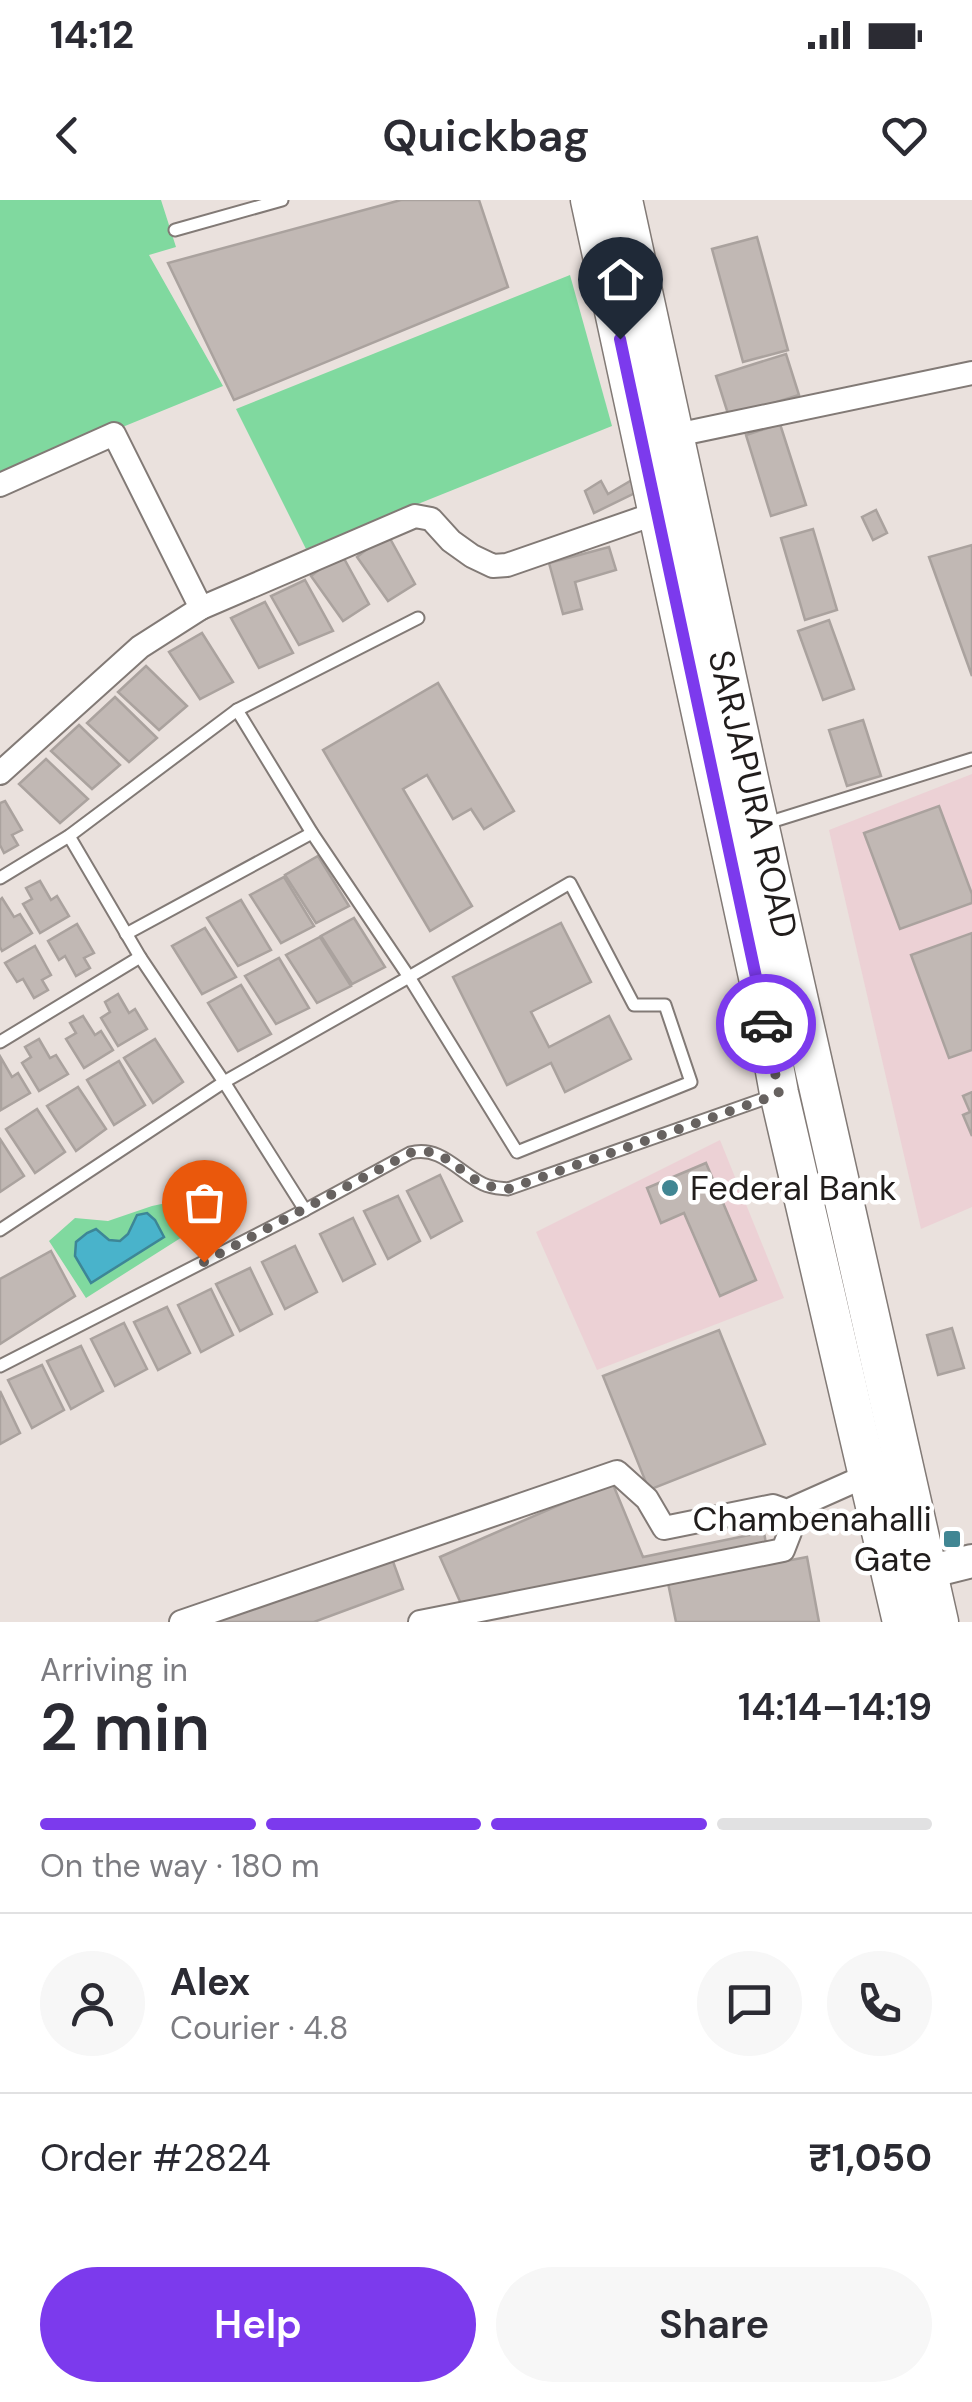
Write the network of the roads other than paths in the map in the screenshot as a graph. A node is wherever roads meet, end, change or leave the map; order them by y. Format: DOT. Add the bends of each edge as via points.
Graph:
graph roads {
  1 [pos="282,200"];
  2 [pos="590,200"];
  3 [pos="623,200"];
  4 [pos="175,230"];
  5 [pos="972,374"];
  6 [pos="658,439"];
  7 [pos="0,485"];
  8 [pos="657,513"];
  9 [pos="200,608"];
  10 [pos="418,618"];
  11 [pos="237,710"];
  12 [pos="972,760"];
  13 [pos="0,773"];
  14 [pos="760,825"];
  15 [pos="312,832"];
  16 [pos="69,836"];
  17 [pos="0,878"];
  18 [pos="126,934"];
  19 [pos="140,957"];
  20 [pos="409,977"];
  21 [pos="0,1042"];
  22 [pos="224,1082"];
  23 [pos="779,1094"];
  24 [pos="305,1210"];
  25 [pos="0,1230"];
  26 [pos="0,1366"];
  27 [pos="868,1475"];
  28 [pos="787,1511"];
  29 [pos="972,1561"];
  30 [pos="928,1572"];
  31 [pos="180,1622"];
  32 [pos="420,1622"];
  33 [pos="902,1622"];
  34 [pos="938,1622"];
  1 -- 4 [label="lane"];
  2 -- 6 [label="main road, SARJAPURA ROAD"];
  3 -- 6 [label="main road, SARJAPURA ROAD"];
  5 -- 6 [label="street"];
  6 -- 8 [label="main road, SARJAPURA ROAD"];
  6 -- 14 [label="main road, SARJAPURA ROAD"];
  7 -- 9 [label="street" via="114,434"];
  8 -- 9 [label="street" via="492,566 450,541 430,519 415,516"];
  8 -- 23 [label="main road, SARJAPURA ROAD"];
  9 -- 13 [label="street" via="140,647"];
  10 -- 11 [label="lane"];
  11 -- 15 [label="lane"];
  11 -- 16 [label="lane"];
  12 -- 14 [label="lane"];
  14 -- 30 [label="main road, SARJAPURA ROAD"];
  15 -- 18 [label="lane"];
  15 -- 20 [label="lane"];
  16 -- 17 [label="lane"];
  16 -- 18 [label="lane"];
  18 -- 19 [label="lane"];
  19 -- 21 [label="lane"];
  19 -- 22 [label="lane"];
  20 -- 20 [label="lane" via="570,884 634,1005 665,1005 691,1082 516,1152"];
  20 -- 22 [label="lane"];
  22 -- 24 [label="lane"];
  22 -- 25 [label="lane"];
  23 -- 24 [label="lane" via="508,1189 486,1186 421,1150"];
  23 -- 27 [label="main road, SARJAPURA ROAD"];
  24 -- 26 [label="lane"];
  27 -- 28 [label="street"];
  27 -- 33 [label="main road, SARJAPURA ROAD"];
  28 -- 31 [label="street" via="773,1506 664,1528 647,1499 618,1472"];
  28 -- 32 [label="street" via="790,1532 783,1550"];
  29 -- 30 [label="street"];
  30 -- 34 [label="main road, SARJAPURA ROAD"];
}
